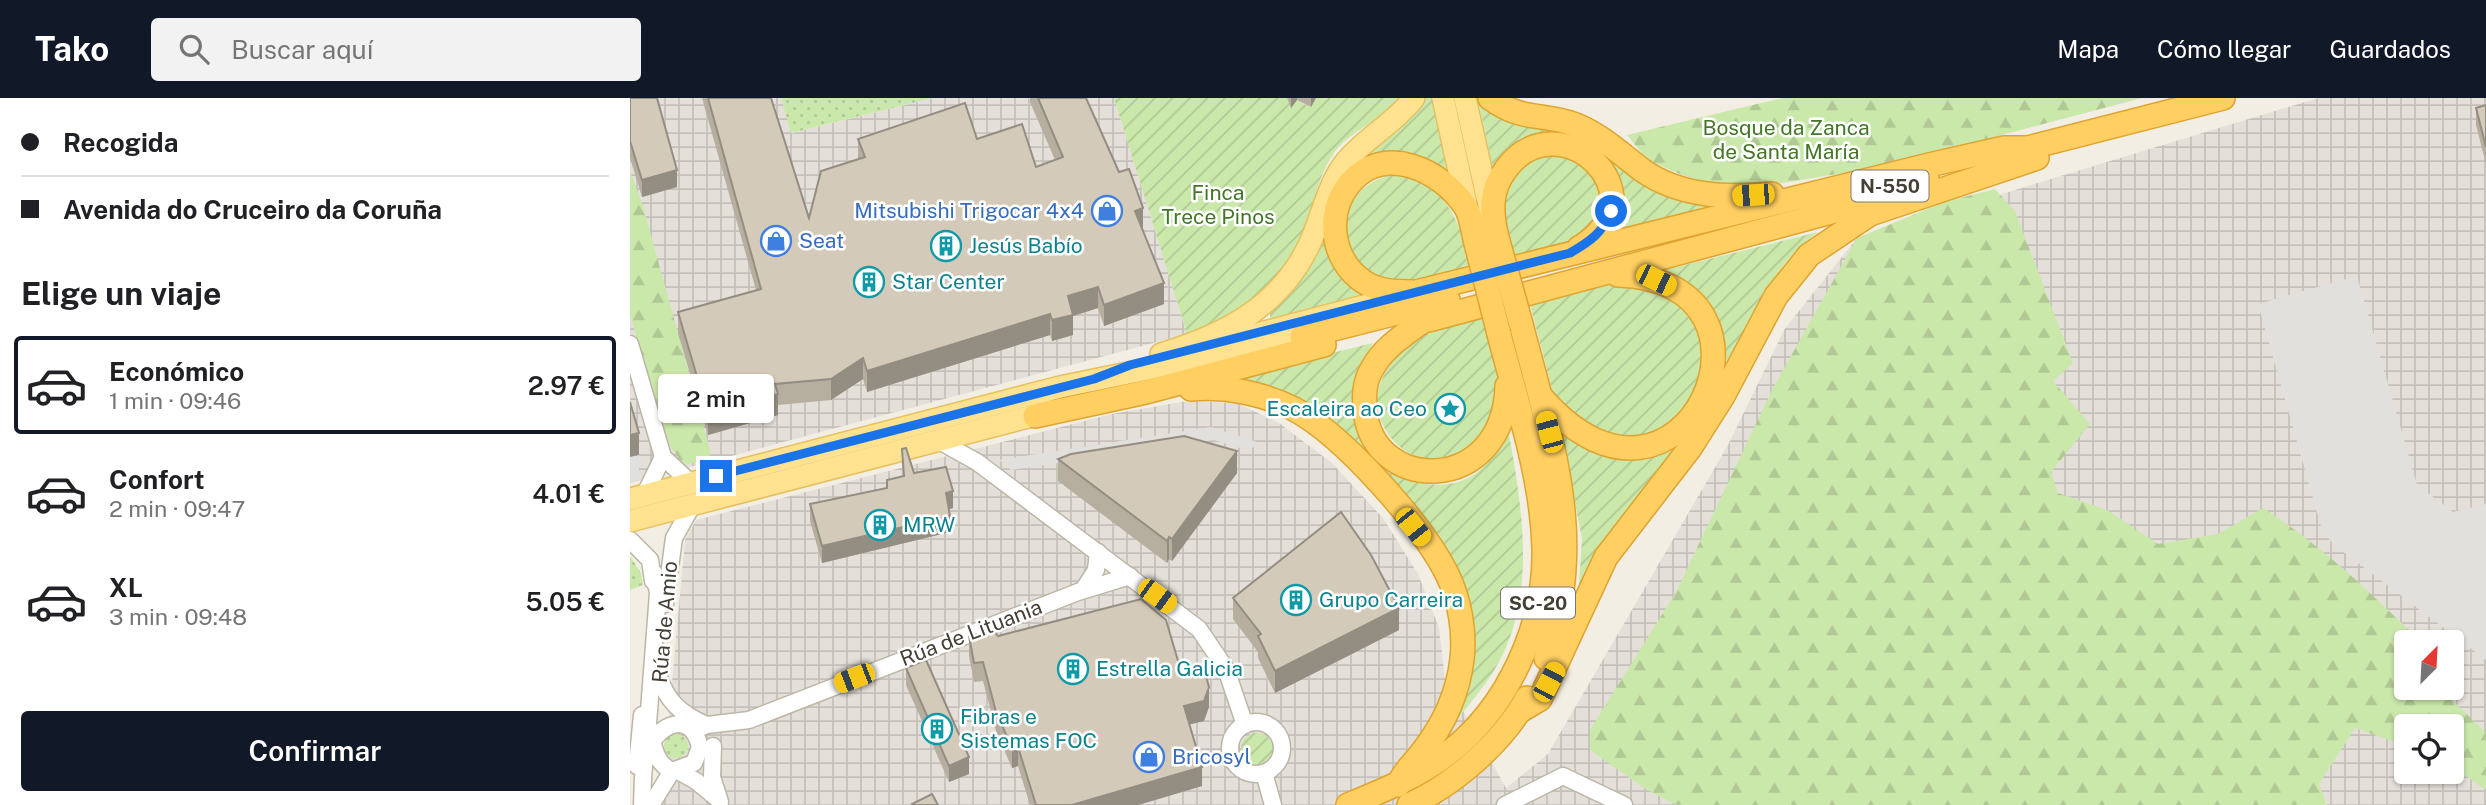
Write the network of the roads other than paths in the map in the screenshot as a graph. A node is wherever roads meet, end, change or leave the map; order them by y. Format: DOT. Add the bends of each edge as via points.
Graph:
graph roads {
  1 [pos="1414,98"];
  2 [pos="1443,98"];
  3 [pos="1465,98"];
  4 [pos="1490,98"];
  5 [pos="2223,98"];
  6 [pos="2102,129"];
  7 [pos="2026,148"];
  8 [pos="1935,175"];
  9 [pos="1851,184"];
  10 [pos="1466,208"];
  11 [pos="1491,216"];
  12 [pos="1488,244"];
  13 [pos="1570,253"];
  14 [pos="1604,274"];
  15 [pos="1416,292"];
  16 [pos="1423,321"];
  17 [pos="1303,337"];
  18 [pos="630,344"];
  19 [pos="1130,365"];
  20 [pos="1508,369"];
  21 [pos="1094,379"];
  22 [pos="1146,392"];
  23 [pos="1540,395"];
  24 [pos="1035,416"];
  25 [pos="974,432"];
  26 [pos="941,442"];
  27 [pos="977,463"];
  28 [pos="671,469"];
  29 [pos="637,497"];
  30 [pos="693,505"];
  31 [pos="630,521"];
  32 [pos="630,540"];
  33 [pos="1098,552"];
  34 [pos="1113,564"];
  35 [pos="654,573"];
  36 [pos="1130,576"];
  37 [pos="1090,589"];
  38 [pos="659,677"];
  39 [pos="1520,711"];
  40 [pos="742,722"];
  41 [pos="1245,725"];
  42 [pos="695,727"];
  43 [pos="653,744"];
  44 [pos="703,752"];
  45 [pos="675,771"];
  46 [pos="1265,778"];
  47 [pos="704,779"];
  48 [pos="1398,785"];
  49 [pos="653,801"];
  50 [pos="721,803"];
  51 [pos="634,805"];
  52 [pos="642,805"];
  53 [pos="1273,805"];
  54 [pos="1348,805"];
  55 [pos="1409,805"];
  56 [pos="1505,805"];
  57 [pos="1624,805"];
  1 -- 19 [label="main road" via="1399,118 1343,166 1310,243 1276,296 1220,332"];
  2 -- 10 [label="main road"];
  3 -- 11 [label="main road"];
  4 -- 9 [label="highway" via="1515,114 1575,125 1612,145 1644,172 1703,194 1735,197"];
  5 -- 6 [label="highway, N-550"];
  6 -- 7 [label="highway, N-550"];
  6 -- 39 [label="highway" via="2026,162 1870,214 1809,255 1776,296 1690,448 1606,557 1539,699"];
  7 -- 8 [label="highway, N-550"];
  7 -- 9 [label="highway" via="2004,148"];
  8 -- 14 [label="highway" via="1870,201"];
  8 -- 17 [label="highway, N-550"];
  9 -- 13 [label="highway"];
  10 -- 12 [label="highway"];
  10 -- 15 [label="highway" via="1449,186 1429,171 1405,164 1392,163 1362,173 1344,191 1333,229 1342,260 1366,284 1391,293"];
  11 -- 12 [label="highway"];
  11 -- 13 [label="highway" via="1501,175 1513,159 1532,146 1551,141 1582,149 1609,178 1611,211 1593,239"];
  12 -- 20 [label="highway, SC-20, bridge"];
  12 -- 23 [label="highway, SC-20, bridge" via="1521,324"];
  13 -- 15 [label="highway"];
  14 -- 16 [label="highway"];
  14 -- 23 [label="highway" via="1656,280 1692,303 1712,340 1715,361 1704,402 1672,435 1632,446 1591,438 1558,416"];
  15 -- 19 [label="main road"];
  16 -- 20 [label="highway" via="1385,351 1366,384 1371,432 1407,466 1442,471 1460,467 1488,446 1503,419"];
  16 -- 22 [label="highway"];
  17 -- 21 [label="main road"];
  17 -- 24 [label="main road"];
  18 -- 28 [label="street"];
  19 -- 21 [label="main road"];
  20 -- 48 [label="highway, SC-20" via="1541,511 1541,592 1530,636 1510,679 1483,718 1448,754"];
  21 -- 28 [label="main road"];
  22 -- 24 [label="highway"];
  22 -- 48 [label="highway" via="1219,388 1294,409 1356,459 1438,561 1461,618 1459,677 1440,726"];
  23 -- 39 [label="highway, SC-20" via="1567,534 1565,582 1558,625"];
  24 -- 25 [label="main road"];
  25 -- 26 [label="main road"];
  25 -- 27 [label="street"];
  26 -- 27 [label="street"];
  26 -- 30 [label="main road"];
  27 -- 33 [label="street"];
  28 -- 29 [label="main road"];
  28 -- 29 [label="street"];
  30 -- 31 [label="main road"];
  30 -- 38 [label="street, Rúa de Amio" via="671,552"];
  32 -- 35 [label="street, Rúa de Amio" via="650,560"];
  33 -- 34 [label="street"];
  33 -- 37 [label="street"];
  34 -- 36 [label="street"];
  34 -- 37 [label="street" via="1108,575"];
  35 -- 43 [label="street, Rúa de Amio" via="658,593 648,724"];
  35 -- 51 [label="street, Rúa de Amio"];
  36 -- 37 [label="street, Rúa de Lituania"];
  36 -- 41 [label="street" via="1199,629 1214,648"];
  37 -- 40 [label="street, Rúa de Lituania"];
  38 -- 42 [label="street" via="667,698"];
  38 -- 43 [label="street, Rúa de Amio"];
  39 -- 55 [label="highway, SC-20" via="1459,772"];
  40 -- 42 [label="street, Rúa de Lituania"];
  40 -- 44 [label="street, Rúa de Lituania"];
  41 -- 46 [label="street" via="1230,745 1234,761"];
  41 -- 46 [label="street" via="1269,726 1280,739 1281,756"];
  42 -- 43 [label="street" via="666,727"];
  42 -- 44 [label="street"];
  43 -- 45 [label="street" via="661,764"];
  43 -- 49 [label="street, Rúa de Amio"];
  43 -- 52 [label="street, Rúa de Amio" via="646,754"];
  44 -- 45 [label="street"];
  44 -- 47 [label="street"];
  45 -- 47 [label="street"];
  45 -- 49 [label="street"];
  46 -- 53 [label="street"];
  47 -- 49 [label="street"];
  47 -- 50 [label="street"];
  48 -- 54 [label="highway, SC-20"];
  56 -- 57 [label="street" via="1563,776"];
}
